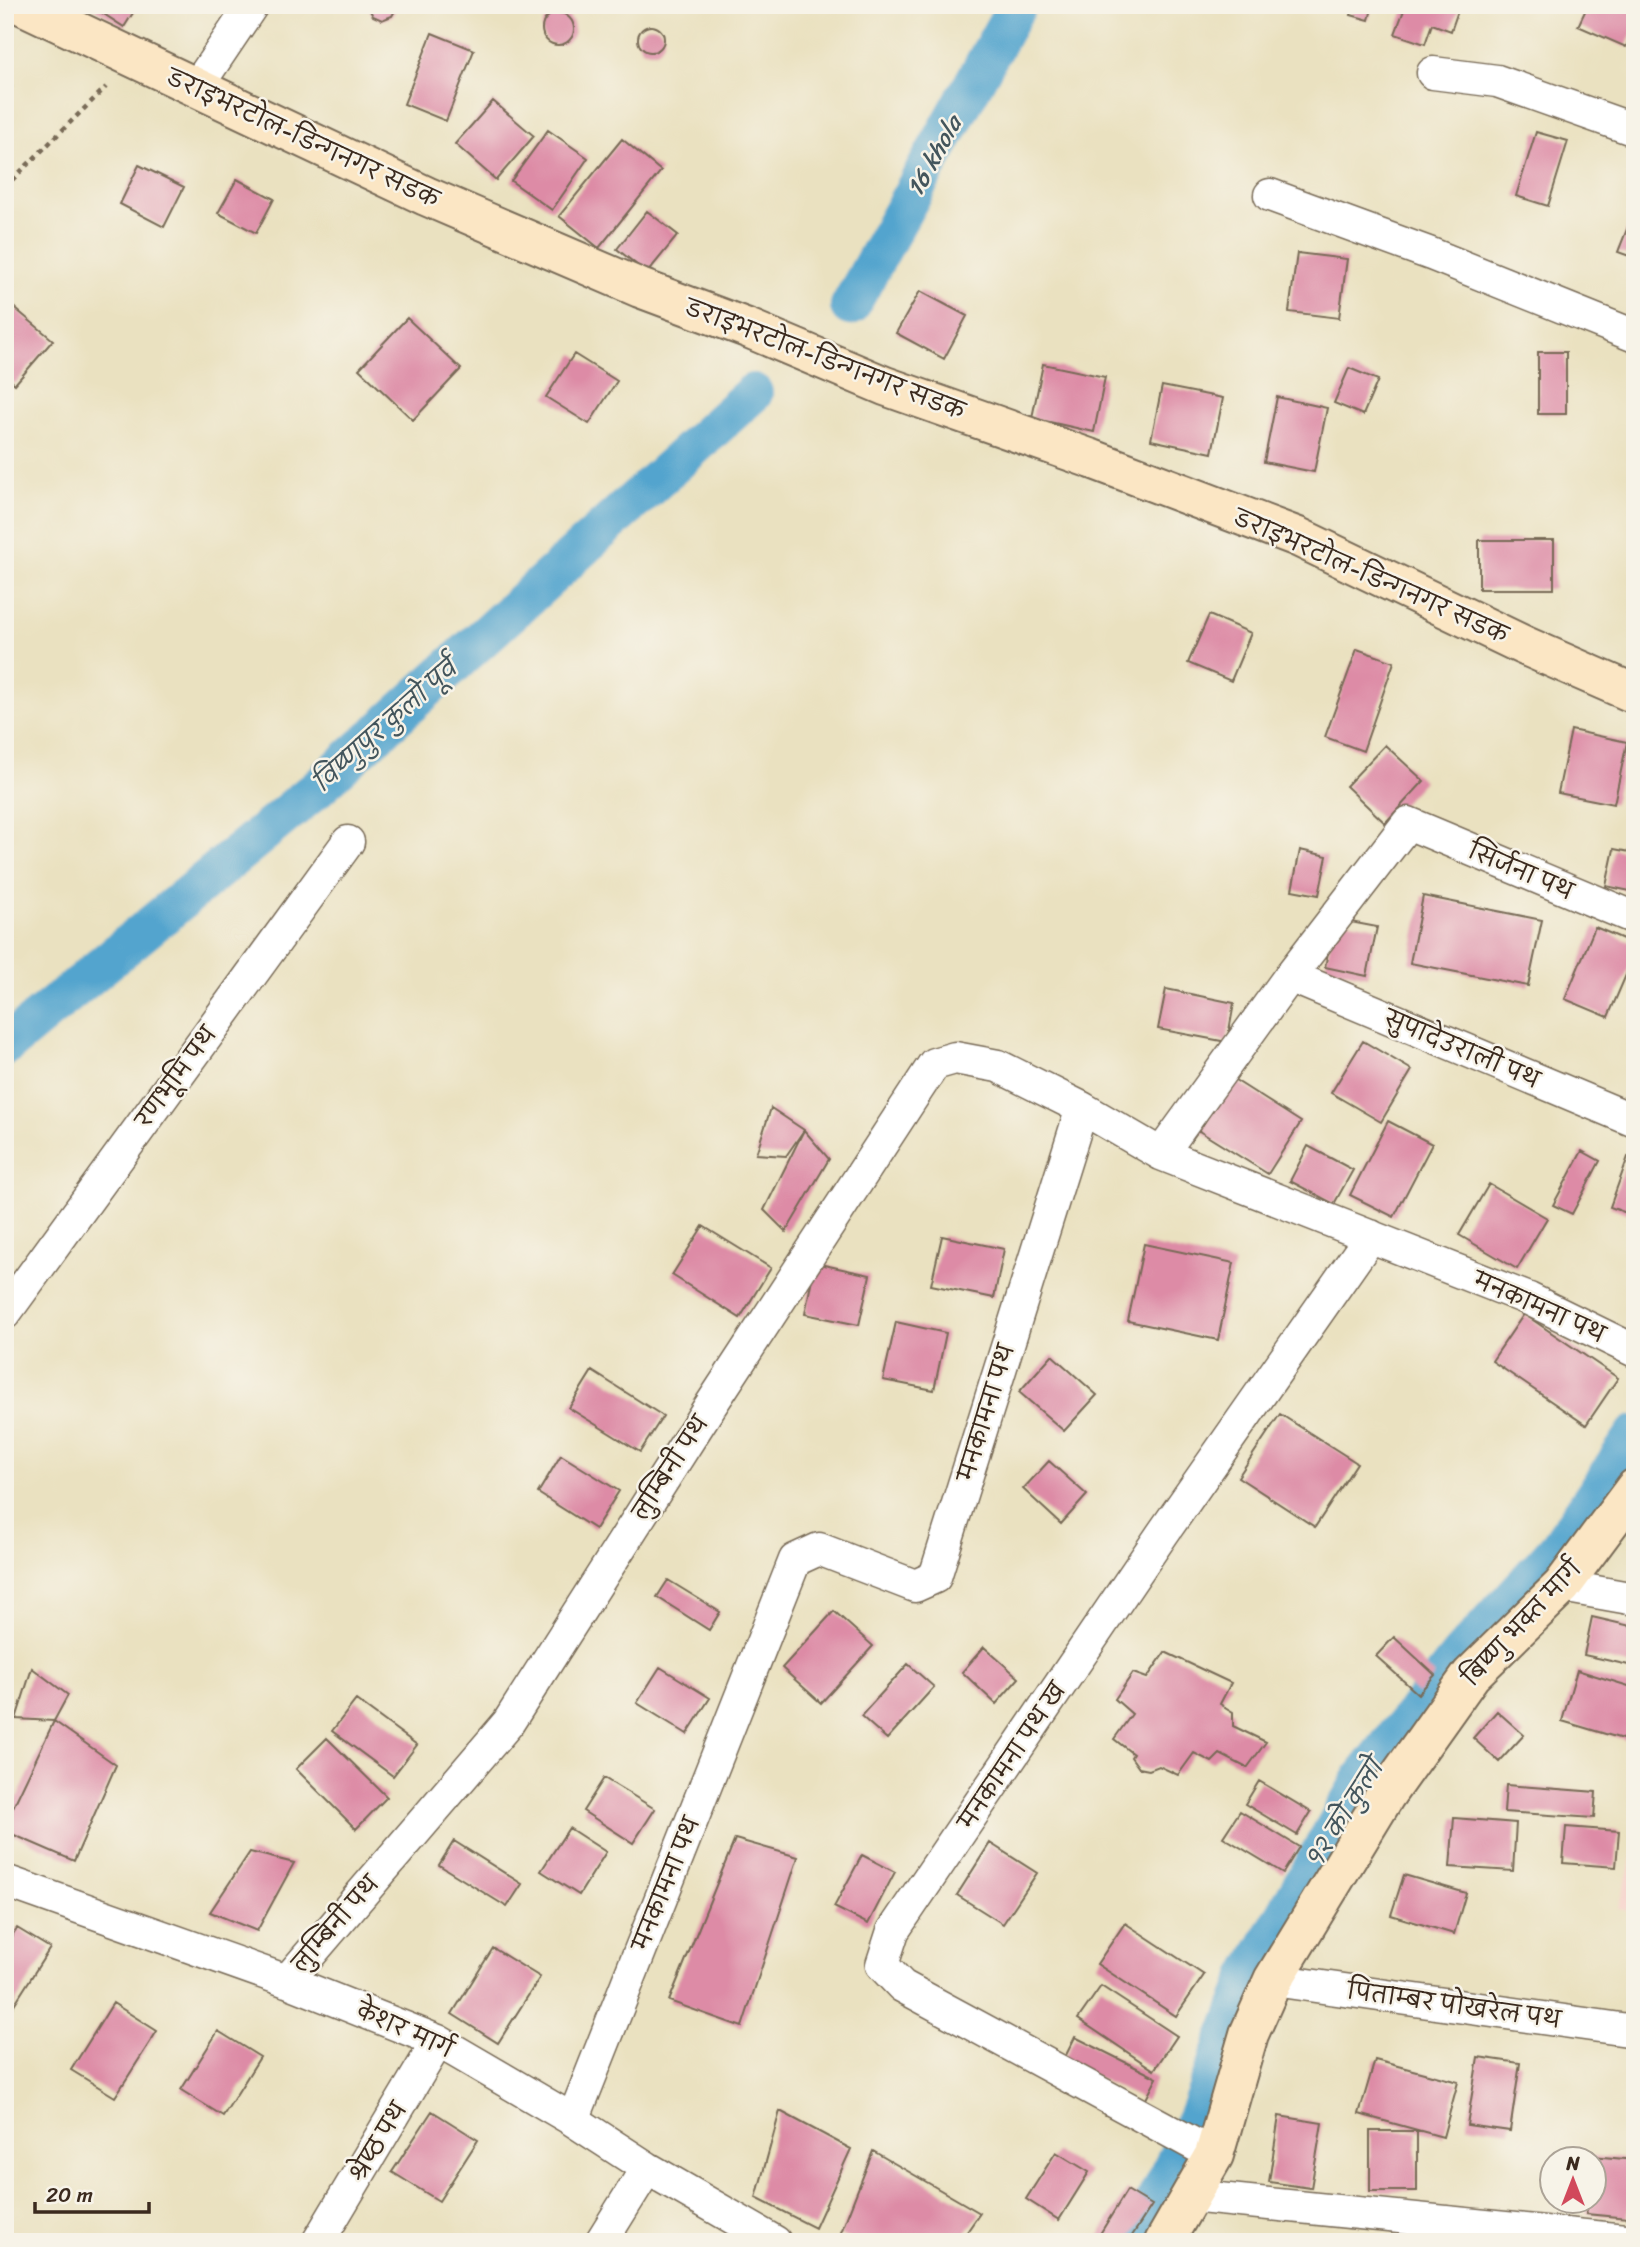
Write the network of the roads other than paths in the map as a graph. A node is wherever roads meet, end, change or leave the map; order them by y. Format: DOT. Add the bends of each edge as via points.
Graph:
graph roads {
  1 [pos="22,5"];
  2 [pos="252,5"];
  3 [pos="1433,73"];
  4 [pos="196,88"];
  5 [pos="1635,130"];
  6 [pos="1270,195"];
  7 [pos="1635,336"];
  8 [pos="1635,694"];
  9 [pos="348,842"];
  10 [pos="1635,918"];
  11 [pos="1290,976"];
  12 [pos="1082,1108"];
  13 [pos="1635,1121"];
  14 [pos="1161,1154"];
  15 [pos="1371,1236"];
  16 [pos="5,1313"];
  17 [pos="1635,1351"];
  18 [pos="1635,1488"];
  19 [pos="1562,1586"];
  20 [pos="1635,1599"];
  21 [pos="5,1881"];
  22 [pos="1273,1980"];
  23 [pos="287,1981"];
  24 [pos="1635,2031"];
  25 [pos="438,2042"];
  26 [pos="573,2119"];
  27 [pos="1212,2155"];
  28 [pos="647,2168"];
  29 [pos="1190,2196"];
  30 [pos="1635,2241"];
  31 [pos="318,2242"];
  32 [pos="601,2242"];
  33 [pos="775,2242"];
  34 [pos="1164,2242"];
  1 -- 4 [label="street, डराइभरटोल-डिन्गनगर सडक"];
  2 -- 4 [label="street"];
  3 -- 5 [label="street" via="1497,81"];
  4 -- 8 [label="street, डराइभरटोल-डिन्गनगर सडक" via="426,196 640,288 885,386 1298,537"];
  6 -- 7 [label="street"];
  9 -- 16 [label="street, रणभूमि पथ"];
  10 -- 11 [label="street, सिर्जना पथ" via="1408,823"];
  11 -- 13 [label="street, सुपादेउराली पथ"];
  11 -- 14 [label="street"];
  12 -- 14 [label="street, मनकामना पथ"];
  12 -- 23 [label="street, लुम्बिनी पथ" via="998,1066 955,1058 934,1065 508,1723"];
  12 -- 26 [label="street, मनकामना पथ" via="935,1577 915,1586 819,1549 795,1560"];
  14 -- 15 [label="street, मनकामना पथ"];
  15 -- 17 [label="street, मनकामना पथ" via="1529,1298"];
  15 -- 27 [label="street, मनकामना पथ ख" via="893,1931 881,1965 902,1986"];
  18 -- 19 [label="street, बिष्णु भक्त मार्ग"];
  19 -- 20 [label="street"];
  19 -- 22 [label="street, बिष्णु भक्त मार्ग" via="1471,1675 1385,1796"];
  21 -- 23 [label="street, केशर मार्ग"];
  22 -- 24 [label="street, पिताम्बर पोखरेल पथ"];
  22 -- 27 [label="street, बिष्णु भक्त मार्ग" via="1248,2034"];
  23 -- 25 [label="street, केशर मार्ग"];
  25 -- 26 [label="street, केशर मार्ग"];
  25 -- 31 [label="street, श्रेष्ठ पथ"];
  26 -- 28 [label="street, केशर मार्ग"];
  27 -- 29 [label="street, बिष्णु भक्त मार्ग"];
  28 -- 32 [label="street"];
  28 -- 33 [label="street, केशर मार्ग"];
  29 -- 30 [label="street"];
  29 -- 34 [label="street, बिष्णु भक्त मार्ग"];
}
